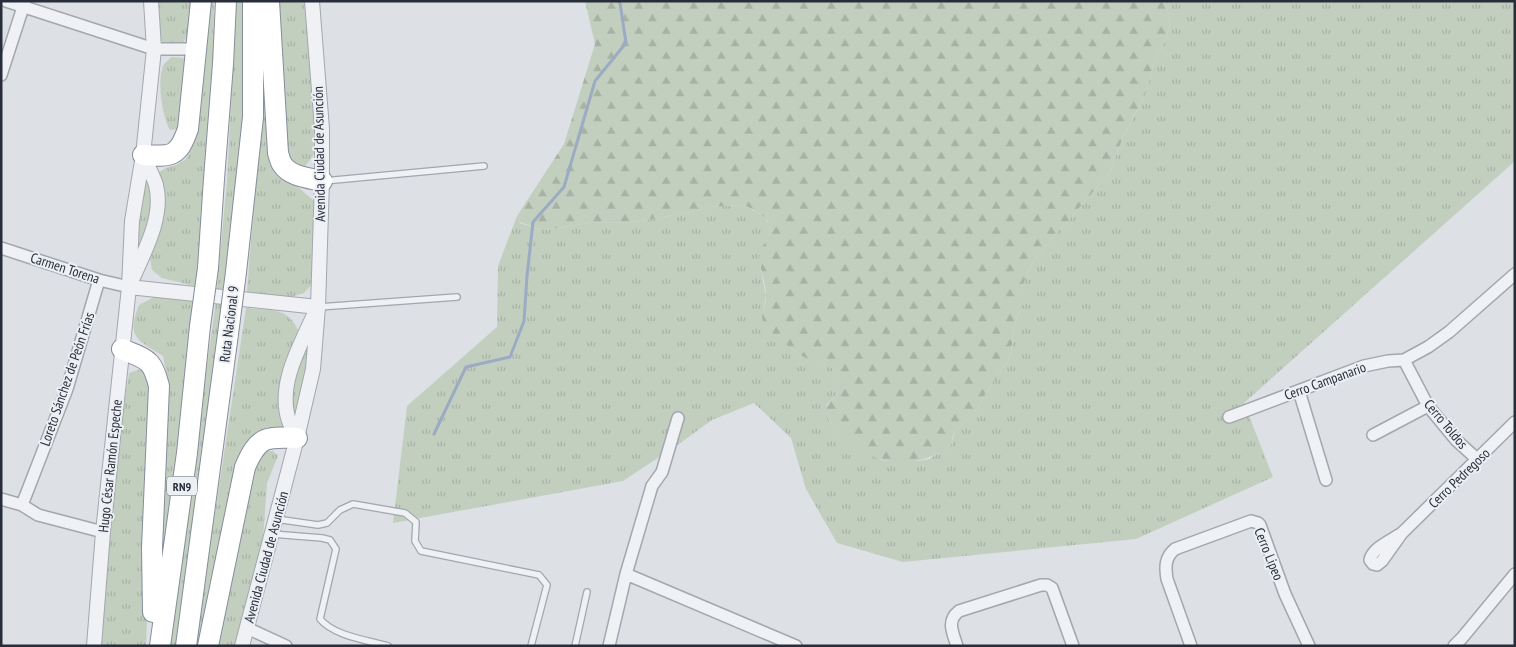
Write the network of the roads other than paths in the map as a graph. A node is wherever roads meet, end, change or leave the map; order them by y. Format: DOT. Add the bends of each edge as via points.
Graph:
graph roads {
  1 [pos="6,1"];
  2 [pos="152,1"];
  3 [pos="201,1"];
  4 [pos="226,1"];
  5 [pos="253,1"];
  6 [pos="269,1"];
  7 [pos="312,1"];
  8 [pos="24,4"];
  9 [pos="196,48"];
  10 [pos="154,49"];
  11 [pos="1,75"];
  12 [pos="143,155"];
  13 [pos="484,166"];
  14 [pos="322,181"];
  15 [pos="1,248"];
  16 [pos="1515,274"];
  17 [pos="99,280"];
  18 [pos="129,287"];
  19 [pos="457,297"];
  20 [pos="318,307"];
  21 [pos="122,349"];
  22 [pos="1404,360"];
  23 [pos="1299,391"];
  24 [pos="1428,406"];
  25 [pos="678,418"];
  26 [pos="1230,418"];
  27 [pos="1515,422"];
  28 [pos="1373,435"];
  29 [pos="297,438"];
  30 [pos="1478,460"];
  31 [pos="1326,480"];
  32 [pos="1,499"];
  33 [pos="22,505"];
  34 [pos="276,519"];
  35 [pos="103,532"];
  36 [pos="1402,533"];
  37 [pos="272,534"];
  38 [pos="626,574"];
  39 [pos="1515,574"];
  40 [pos="586,592"];
  41 [pos="247,628"];
  42 [pos="94,646"];
  43 [pos="152,646"];
  44 [pos="160,646"];
  45 [pos="186,646"];
  46 [pos="208,646"];
  47 [pos="242,646"];
  48 [pos="286,646"];
  49 [pos="388,646"];
  50 [pos="531,646"];
  51 [pos="575,646"];
  52 [pos="610,646"];
  53 [pos="796,646"];
  54 [pos="957,646"];
  55 [pos="1073,646"];
  56 [pos="1191,646"];
  57 [pos="1309,646"];
  58 [pos="1454,646"];
  1 -- 8 [label="street"];
  2 -- 10 [label="street, Hugo César Ramón Espeche"];
  3 -- 9 [label="highway"];
  4 -- 44 [label="highway, Ruta Nacional 9 / RN9, bridge" via="208,268"];
  5 -- 45 [label="highway, Ruta Nacional 9 / RN9, bridge" via="253,117 236,272"];
  6 -- 14 [label="highway" via="278,153 282,165 295,175"];
  7 -- 14 [label="street, Avenida Ciudad de Asunción" via="322,129"];
  8 -- 10 [label="street"];
  8 -- 11 [label="street"];
  9 -- 10 [label="street"];
  9 -- 12 [label="highway" via="188,129 183,144 175,153"];
  10 -- 12 [label="street, Hugo César Ramón Espeche"];
  12 -- 18 [label="street, Hugo César Ramón Espeche" via="132,221"];
  12 -- 18 [label="street, Hugo César Ramón Espeche" via="156,185 157,212 150,238"];
  13 -- 14 [label="lane"];
  14 -- 20 [label="street, Avenida Ciudad de Asunción"];
  15 -- 17 [label="street, Carmen Torena"];
  16 -- 22 [label="street, Cerro Campanario" via="1450,332"];
  17 -- 18 [label="street, Carmen Torena"];
  17 -- 33 [label="street, Loreto Sánchez de Peón Frías" via="66,389"];
  18 -- 20 [label="street"];
  18 -- 21 [label="street, Hugo César Ramón Espeche"];
  19 -- 20 [label="lane"];
  20 -- 29 [label="street, Avenida Ciudad de Asunción" via="313,370"];
  20 -- 29 [label="street, Avenida Ciudad de Asunción" via="290,372 286,397 288,420"];
  21 -- 35 [label="street, Hugo César Ramón Espeche"];
  21 -- 43 [label="highway" via="152,365 160,386 152,548"];
  22 -- 23 [label="street, Cerro Campanario" via="1364,366"];
  22 -- 24 [label="street, Cerro Toldos"];
  23 -- 26 [label="street, Cerro Campanario"];
  23 -- 31 [label="street"];
  24 -- 28 [label="street"];
  24 -- 30 [label="street, Cerro Toldos" via="1456,440"];
  25 -- 38 [label="street" via="662,472 652,486"];
  27 -- 30 [label="street, Cerro Pedregoso"];
  29 -- 34 [label="street, Avenida Ciudad de Asunción"];
  29 -- 46 [label="highway" via="269,438 252,451 248,459"];
  30 -- 36 [label="street, Cerro Pedregoso"];
  32 -- 33 [label="street"];
  33 -- 35 [label="street" via="38,515"];
  34 -- 37 [label="street, Avenida Ciudad de Asunción"];
  34 -- 50 [label="lane" via="318,525 327,523 340,510 353,504 405,513 416,522 415,540 421,551 539,575 547,585"];
  35 -- 42 [label="street, Hugo César Ramón Espeche"];
  37 -- 41 [label="street, Avenida Ciudad de Asunción"];
  37 -- 49 [label="lane" via="330,540 336,549 320,619 334,631"];
  38 -- 52 [label="street"];
  38 -- 53 [label="street"];
  39 -- 58 [label="street"];
  40 -- 51 [label="lane"];
  41 -- 47 [label="street, Avenida Ciudad de Asunción"];
  41 -- 48 [label="street"];
  54 -- 55 [label="street" via="951,622 959,611 1041,585 1052,588"];
  56 -- 57 [label="street, Cerro Lipeo" via="1167,579 1168,556 1175,549 1251,521 1258,523"];
}
